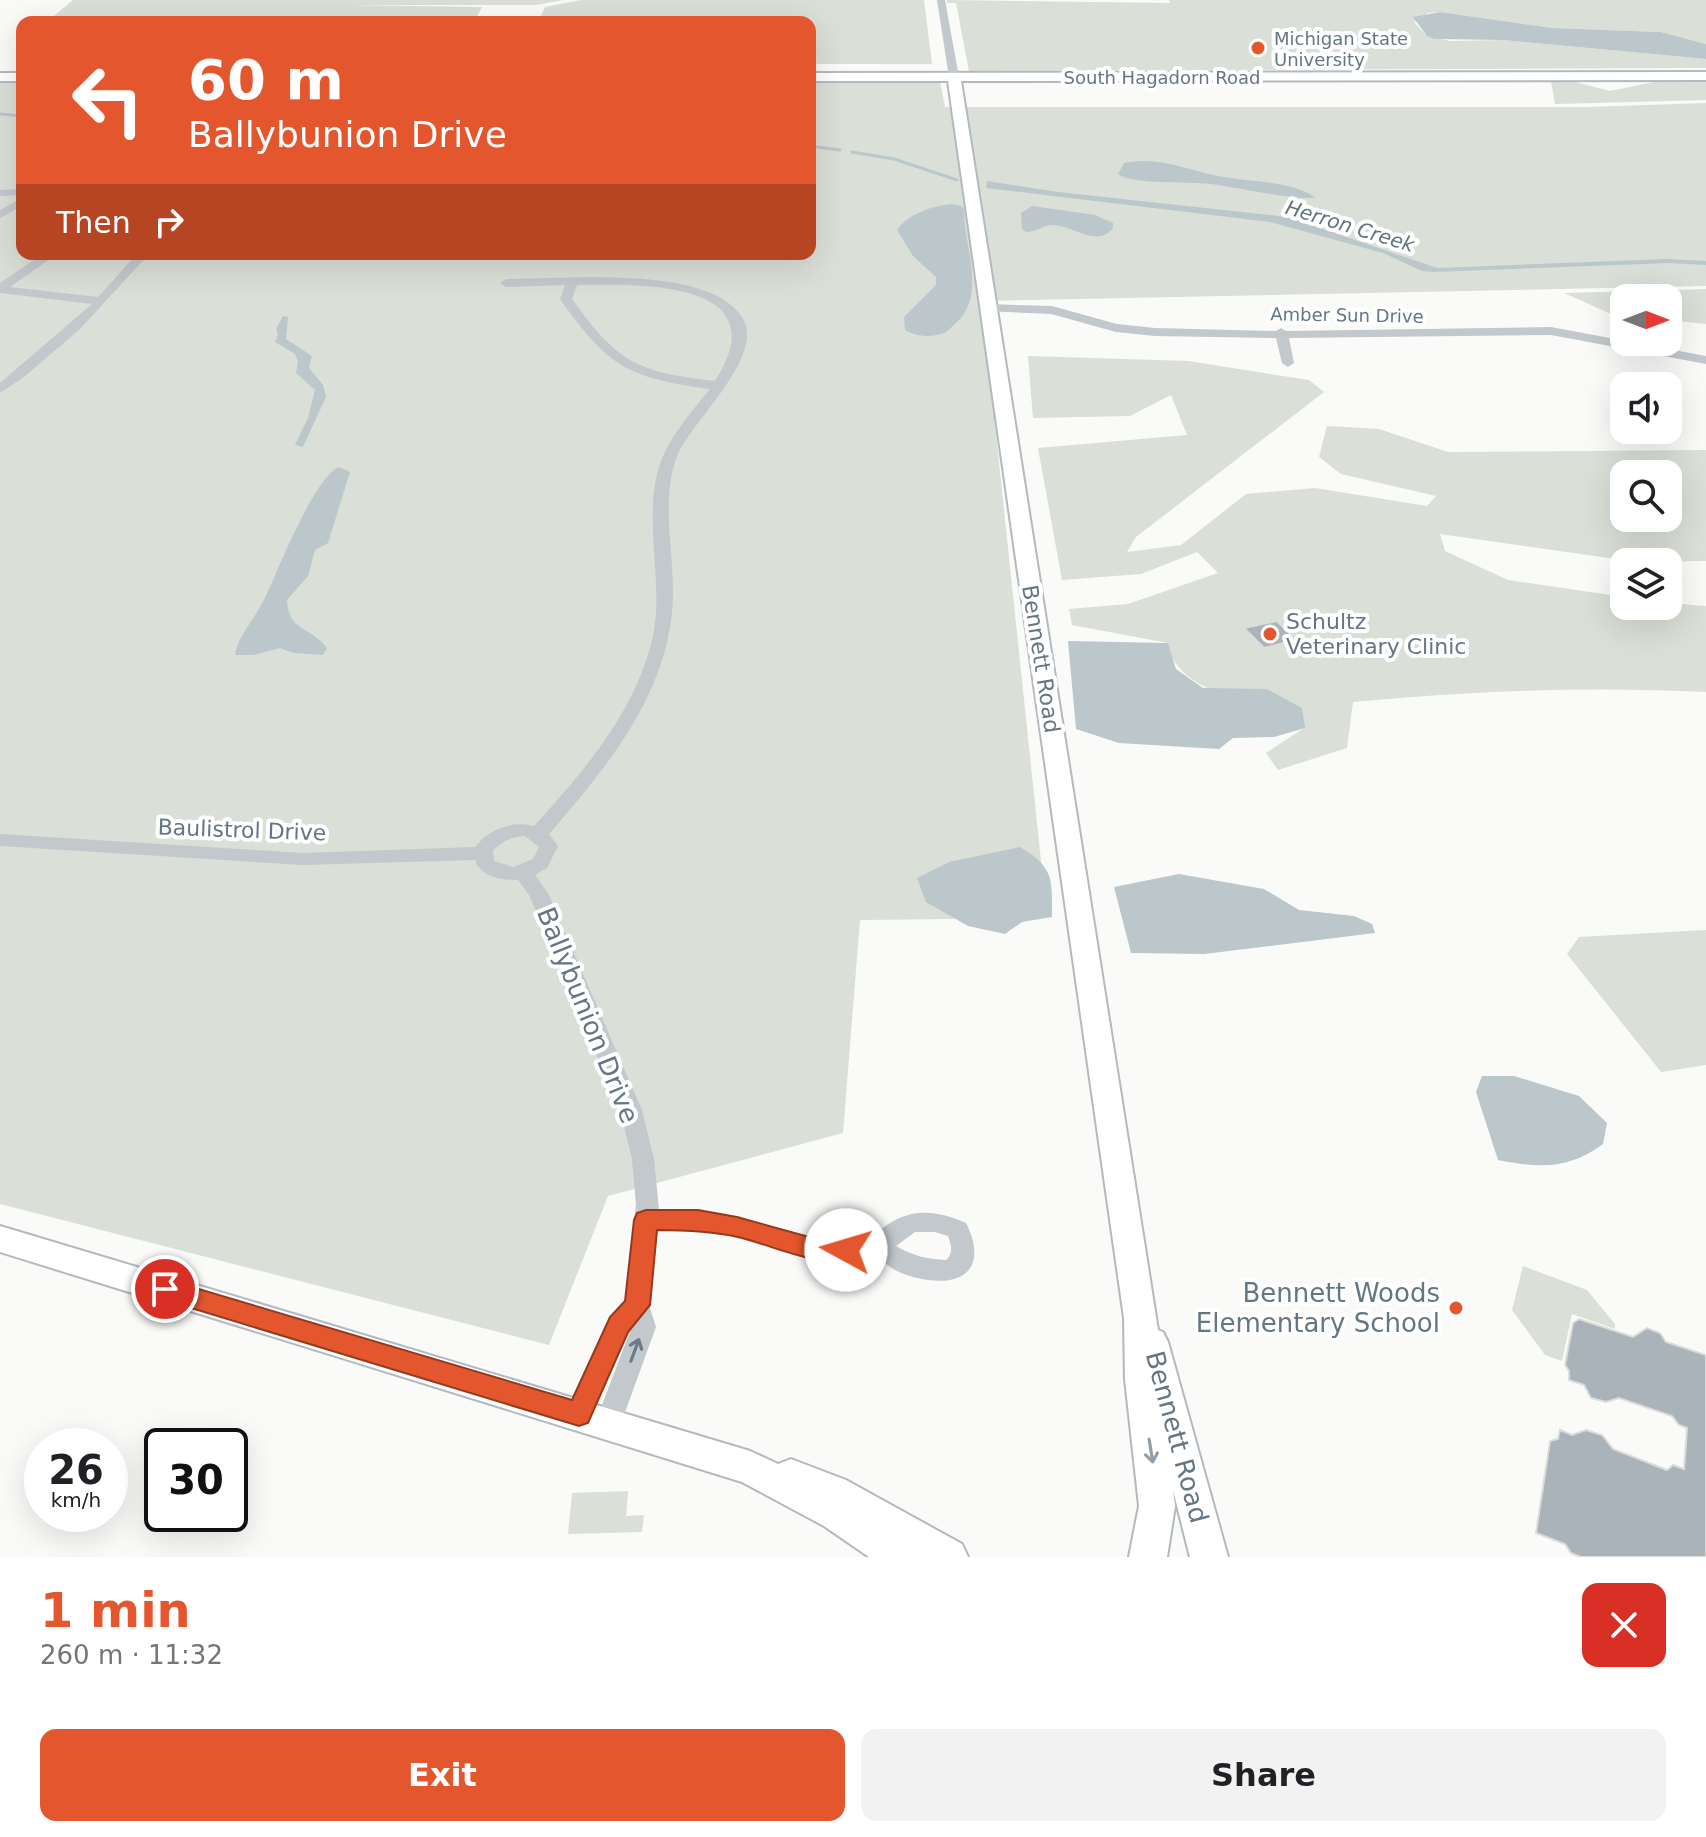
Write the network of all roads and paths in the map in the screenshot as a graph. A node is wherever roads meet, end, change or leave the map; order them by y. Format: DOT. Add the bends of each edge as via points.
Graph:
graph roads {
  1 [pos="941,0"];
  2 [pos="1706,76"];
  3 [pos="816,77"];
  4 [pos="954,77"];
  5 [pos="42,260"];
  6 [pos="138,260"];
  7 [pos="572,281"];
  8 [pos="506,283"];
  9 [pos="0,289"];
  10 [pos="101,301"];
  11 [pos="988,308"];
  12 [pos="1281,332"];
  13 [pos="1706,360"];
  14 [pos="1288,363"];
  15 [pos="720,386"];
  16 [pos="0,389"];
  17 [pos="538,834"];
  18 [pos="0,840"];
  19 [pos="483,853"];
  20 [pos="523,873"];
  21 [pos="646,1220"];
  22 [pos="0,1239"];
  23 [pos="879,1248"];
  24 [pos="1141,1318"];
  25 [pos="594,1419"];
  26 [pos="750,1468"];
  27 [pos="900,1557"];
  28 [pos="949,1557"];
  29 [pos="1148,1557"];
  30 [pos="1209,1557"];
  1 -- 4 [label="street, Bennett Road"];
  2 -- 4 [label="street, South Hagadorn Road"];
  3 -- 4 [label="street, South Hagadorn Road"];
  4 -- 11 [label="street, Bennett Road"];
  5 -- 9 [label="street"];
  6 -- 10 [label="street"];
  7 -- 8 [label="street"];
  7 -- 15 [label="street" via="566,299 606,353 632,371"];
  7 -- 15 [label="street" via="639,281 721,301 738,320 740,339"];
  9 -- 10 [label="street"];
  10 -- 16 [label="street"];
  11 -- 12 [label="street, Amber Sun Drive" via="1052,310 1112,332"];
  11 -- 24 [label="street, Bennett Road"];
  12 -- 13 [label="street, Amber Sun Drive" via="1361,336 1551,331"];
  12 -- 14 [label="street"];
  15 -- 17 [label="street" via="671,453 661,493 665,601 656,657 610,748"];
  17 -- 19 [label="street" via="508,832 490,840"];
  17 -- 20 [label="street" via="549,846 547,857"];
  18 -- 19 [label="street, Baulistrol Drive" via="303,859"];
  19 -- 20 [label="street" via="492,870"];
  20 -- 21 [label="street, Ballybunion Drive" via="538,893 631,1110 643,1159"];
  21 -- 23 [label="street" via="698,1220 809,1247"];
  21 -- 25 [label="street, Ballybunion Drive" via="637,1305 619,1325"];
  22 -- 25 [label="street"];
  24 -- 29 [label="street, Bennett Road, one-way" via="1142,1379 1156,1491"];
  24 -- 30 [label="street, Bennett Road"];
  25 -- 26 [label="street"];
  26 -- 27 [label="street" via="837,1514"];
  26 -- 28 [label="street" via="833,1492"];
}
